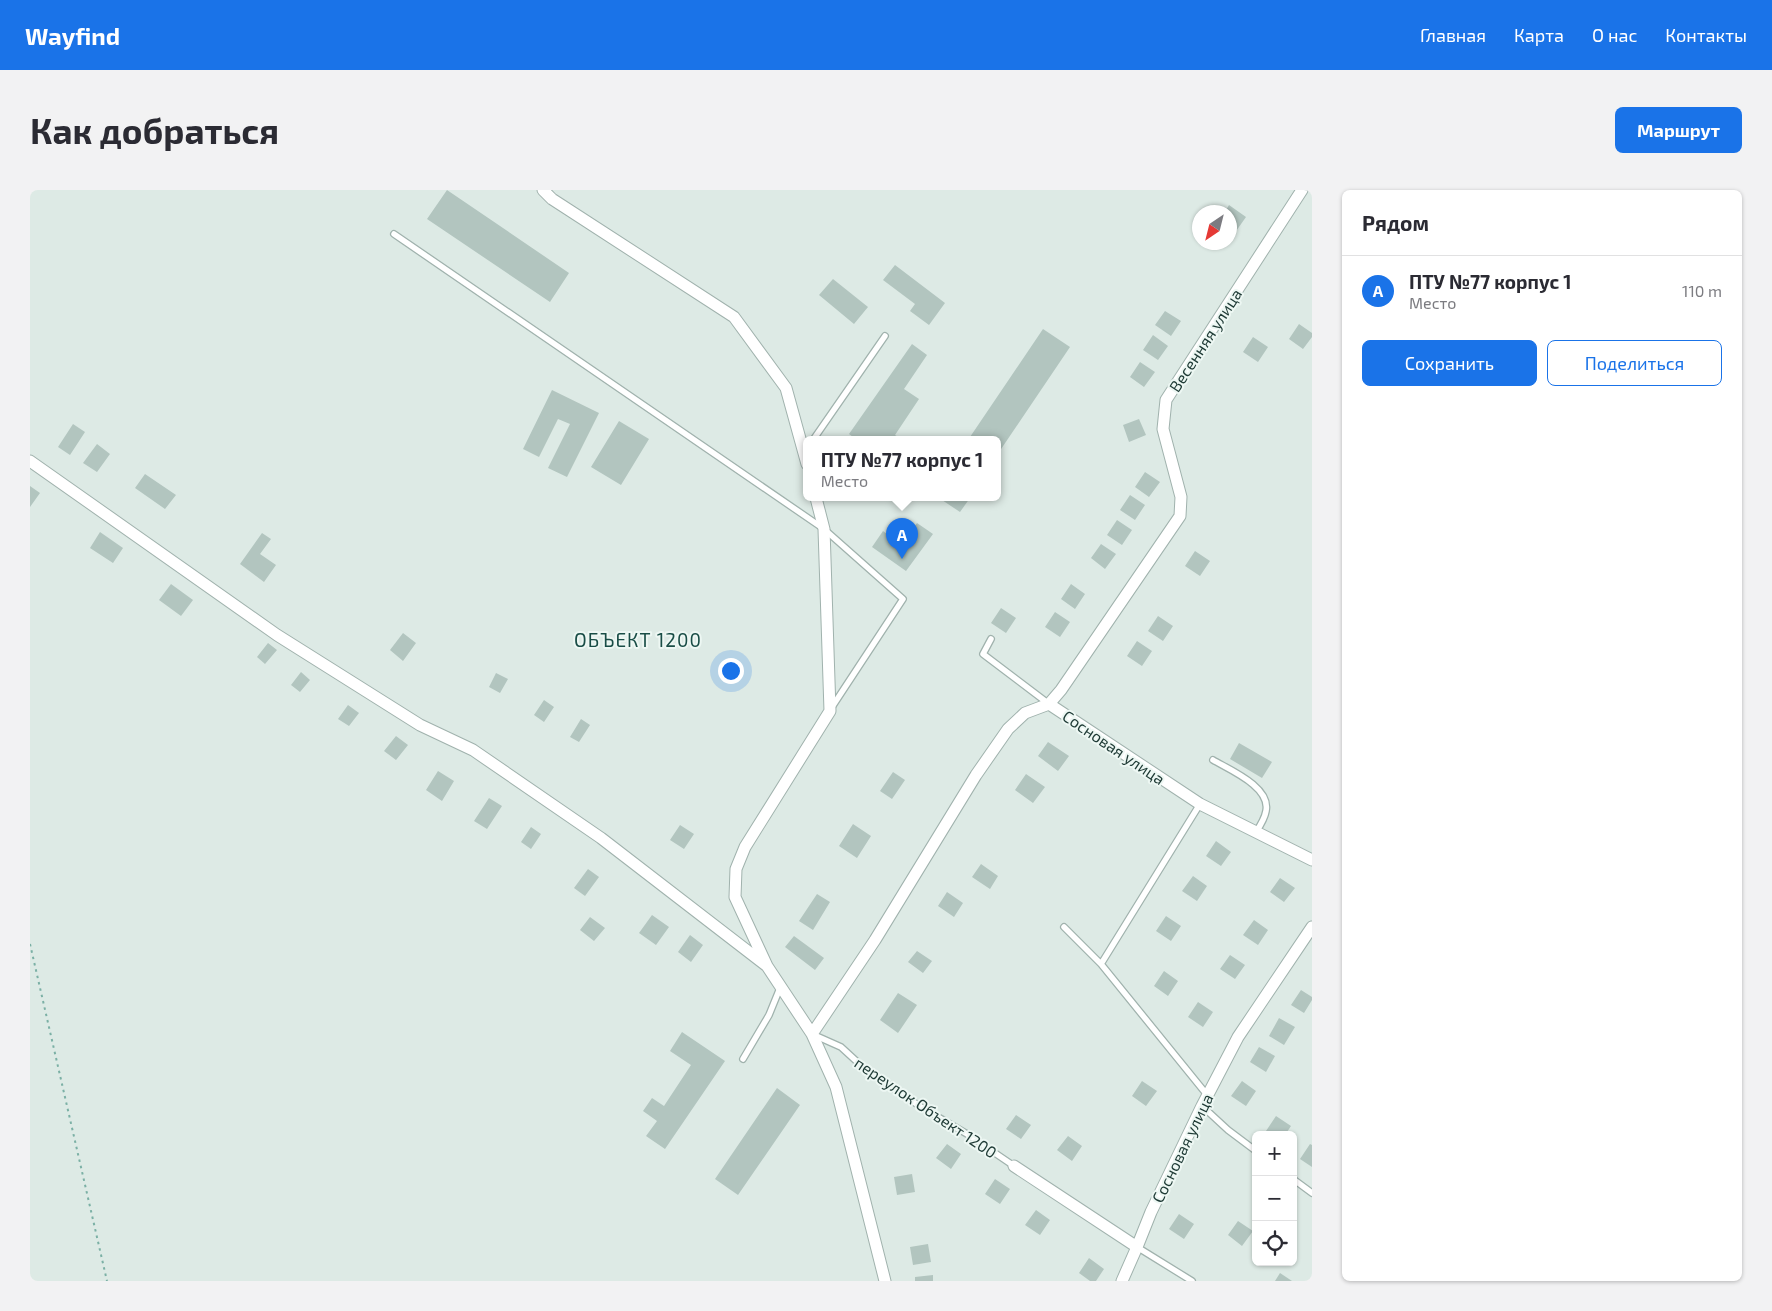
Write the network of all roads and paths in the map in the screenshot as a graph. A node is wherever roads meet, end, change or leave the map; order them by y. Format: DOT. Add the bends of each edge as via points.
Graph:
graph roads {
  1 [pos="543,190"];
  2 [pos="1302,190"];
  3 [pos="394,234"];
  4 [pos="886,336"];
  5 [pos="816,436"];
  6 [pos="803,445"];
  7 [pos="30,461"];
  8 [pos="817,501"];
  9 [pos="824,529"];
  10 [pos="991,639"];
  11 [pos="1049,704"];
  12 [pos="830,711"];
  13 [pos="1213,760"];
  14 [pos="1200,804"];
  15 [pos="1256,832"];
  16 [pos="1312,860"];
  17 [pos="1064,927"];
  18 [pos="1312,927"];
  19 [pos="30,944"];
  20 [pos="1101,964"];
  21 [pos="766,966"];
  22 [pos="780,988"];
  23 [pos="812,1034"];
  24 [pos="743,1059"];
  25 [pos="1205,1101"];
  26 [pos="1252,1148"];
  27 [pos="1014,1166"];
  28 [pos="1297,1182"];
  29 [pos="1312,1193"];
  30 [pos="1137,1247"];
  31 [pos="107,1281"];
  32 [pos="885,1281"];
  33 [pos="1122,1281"];
  34 [pos="1192,1281"];
  1 -- 6 [label="street" via="552,199 734,317 786,388"];
  2 -- 11 [label="street, Весенняя улица" via="1166,400 1163,429 1180,497 1180,516 1062,690"];
  3 -- 9 [label="lane"];
  4 -- 5 [label="lane"];
  7 -- 21 [label="street" via="277,635 420,725 473,750 601,838"];
  8 -- 9 [label="street"];
  9 -- 12 [label="street"];
  9 -- 12 [label="lane" via="903,599"];
  10 -- 11 [label="lane" via="983,654"];
  11 -- 14 [label="street, Сосновая улица"];
  11 -- 23 [label="street" via="1025,713 1008,729"];
  12 -- 21 [label="street" via="745,847 736,869 735,897"];
  13 -- 15 [label="lane" via="1254,784 1265,799 1266,810"];
  14 -- 15 [label="street, Сосновая улица"];
  14 -- 20 [label="lane"];
  15 -- 16 [label="street, Сосновая улица"];
  17 -- 20 [label="lane"];
  18 -- 25 [label="street, Сосновая улица" via="1238,1037"];
  19 -- 31 [label="path"];
  20 -- 25 [label="lane"];
  21 -- 22 [label="street"];
  22 -- 23 [label="street"];
  22 -- 24 [label="lane" via="769,1015"];
  23 -- 27 [label="lane, переулок Объект 1200" via="841,1048 866,1070"];
  23 -- 32 [label="street" via="836,1087"];
  25 -- 26 [label="lane" via="1228,1130"];
  25 -- 30 [label="street, Сосновая улица"];
  27 -- 30 [label="street"];
  28 -- 29 [label="lane"];
  30 -- 33 [label="street, Сосновая улица"];
  30 -- 34 [label="lane"];
}
